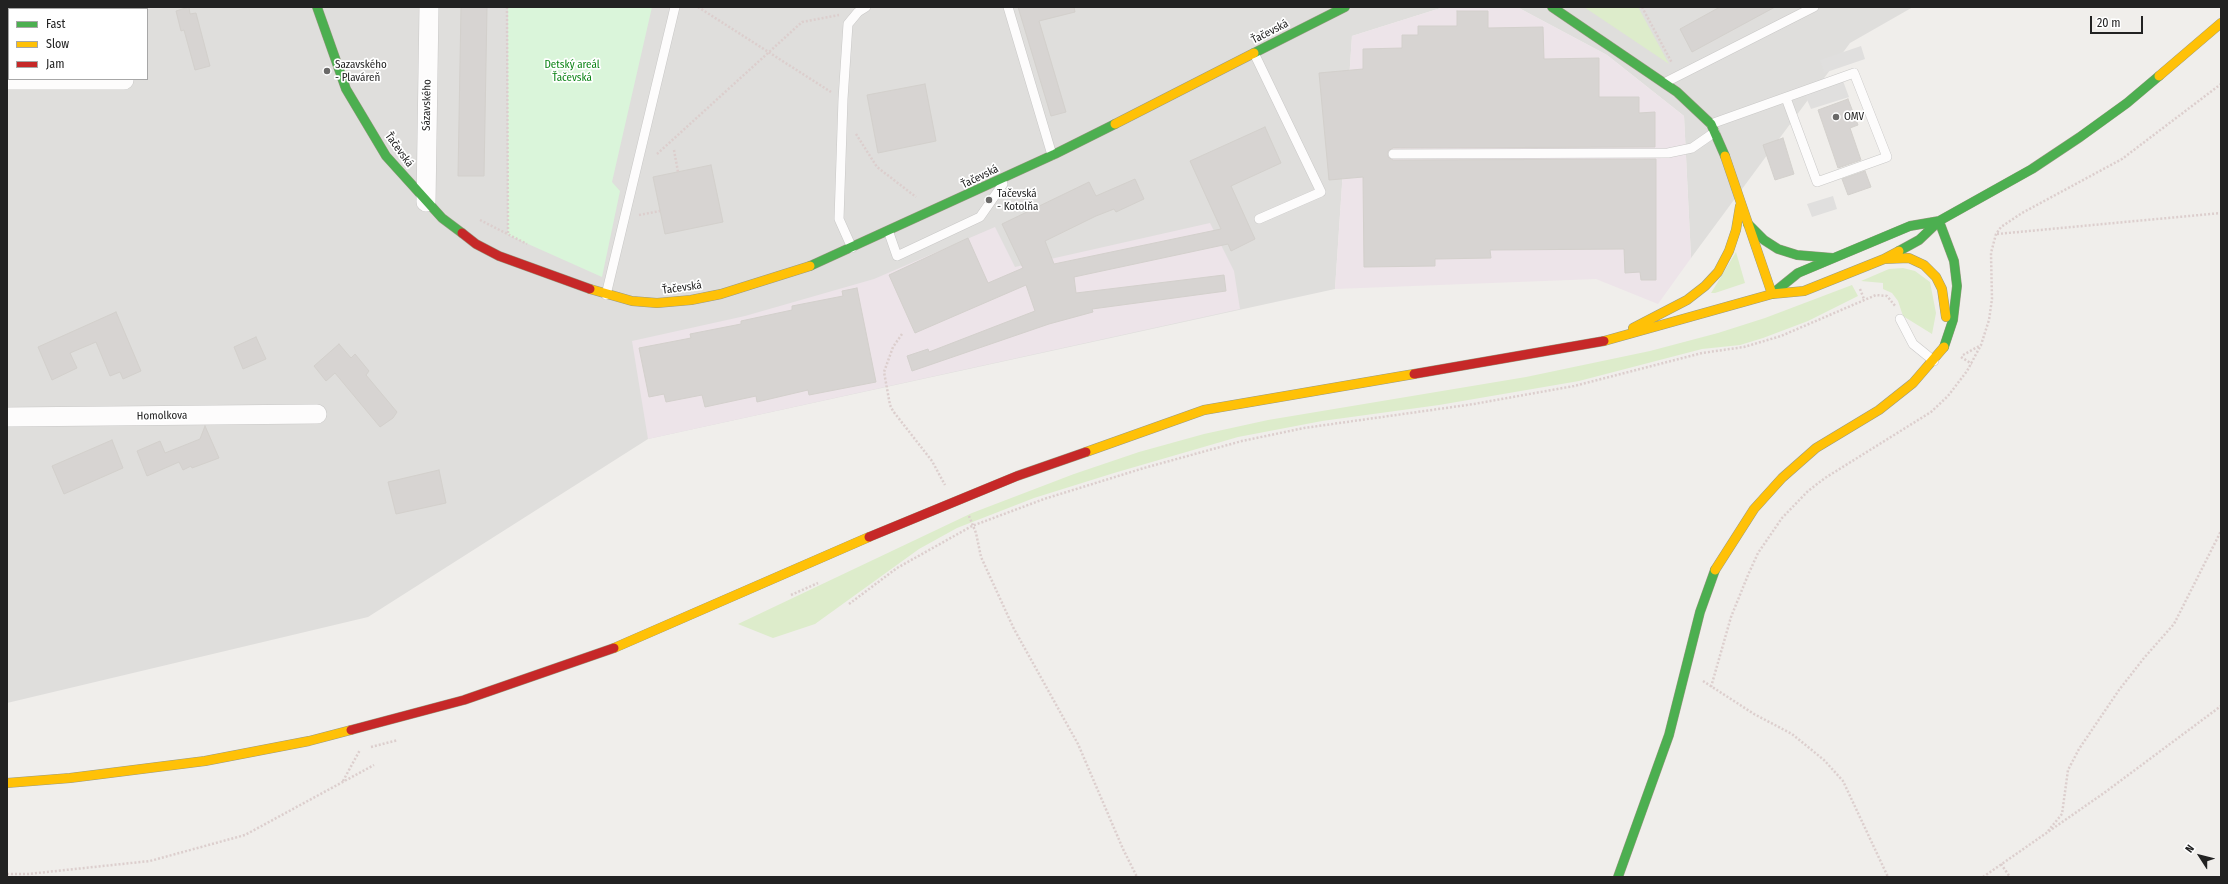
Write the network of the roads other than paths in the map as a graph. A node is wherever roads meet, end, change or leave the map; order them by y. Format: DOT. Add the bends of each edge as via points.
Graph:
graph roads {
  1 [pos="317,7"];
  2 [pos="429,7"];
  3 [pos="675,7"];
  4 [pos="866,7"];
  5 [pos="1008,7"];
  6 [pos="1330,7"];
  7 [pos="1345,7"];
  8 [pos="1552,7"];
  9 [pos="1814,7"];
  10 [pos="1325,17"];
  11 [pos="2221,23"];
  12 [pos="1254,53"];
  13 [pos="7,80"];
  14 [pos="124,80"];
  15 [pos="1664,82"];
  16 [pos="1786,98"];
  17 [pos="1712,128"];
  18 [pos="1393,154"];
  19 [pos="1052,155"];
  20 [pos="1009,176"];
  21 [pos="426,202"];
  22 [pos="1740,202"];
  23 [pos="1259,219"];
  24 [pos="1939,221"];
  25 [pos="1747,223"];
  26 [pos="888,232"];
  27 [pos="853,249"];
  28 [pos="1833,258"];
  29 [pos="1884,259"];
  30 [pos="1772,294"];
  31 [pos="606,295"];
  32 [pos="1900,319"];
  33 [pos="1948,338"];
  34 [pos="1609,340"];
  35 [pos="1934,361"];
  36 [pos="317,414"];
  37 [pos="7,417"];
  38 [pos="7,783"];
  39 [pos="1618,877"];
  1 -- 21 [label="street, Ťačevská" via="346,89 386,156"];
  2 -- 21 [label="street, Sázavského"];
  3 -- 31 [label="lane"];
  4 -- 27 [label="lane" via="848,24 843,99 839,219"];
  5 -- 19 [label="lane"];
  6 -- 10 [label="street"];
  7 -- 10 [label="street, Ťačevská"];
  8 -- 15 [label="street"];
  9 -- 15 [label="lane"];
  10 -- 12 [label="street, Ťačevská"];
  11 -- 24 [label="street" via="2127,103 2080,137 2005,185"];
  12 -- 19 [label="street, Ťačevská"];
  12 -- 23 [label="lane" via="1321,192"];
  13 -- 14 [label="street"];
  15 -- 17 [label="street"];
  16 -- 16 [label="lane" via="1817,182 1886,157 1854,72"];
  16 -- 17 [label="lane"];
  17 -- 18 [label="lane" via="1692,148 1668,153"];
  17 -- 22 [label="street"];
  19 -- 20 [label="street, Ťačevská"];
  20 -- 26 [label="street, Ťačevská"];
  20 -- 26 [label="lane" via="980,217 897,256"];
  21 -- 31 [label="street, Ťačevská" via="458,232 499,256"];
  22 -- 25 [label="street"];
  22 -- 34 [label="street" via="1736,230 1729,251 1718,272 1705,286 1687,300"];
  24 -- 28 [label="street" via="1910,226"];
  24 -- 29 [label="street" via="1919,240"];
  24 -- 33 [label="street" via="1954,261 1957,286"];
  25 -- 28 [label="street" via="1764,240 1778,249 1796,255"];
  25 -- 30 [label="street"];
  26 -- 27 [label="street, Ťačevská"];
  27 -- 31 [label="street, Ťačevská" via="786,275 692,300 657,303"];
  28 -- 30 [label="street" via="1798,273"];
  29 -- 30 [label="street" via="1804,291"];
  29 -- 33 [label="street" via="1909,258 1924,265 1936,277 1942,289"];
  30 -- 34 [label="street"];
  32 -- 35 [label="lane" via="1914,344"];
  33 -- 35 [label="street"];
  34 -- 38 [label="street" via="1204,410 1017,476 654,632 464,700 309,741 205,761"];
  35 -- 39 [label="street" via="1913,383 1879,410 1816,448 1782,478 1754,509 1713,573 1700,612 1669,735"];
  36 -- 37 [label="street, Homolkova"];
}
